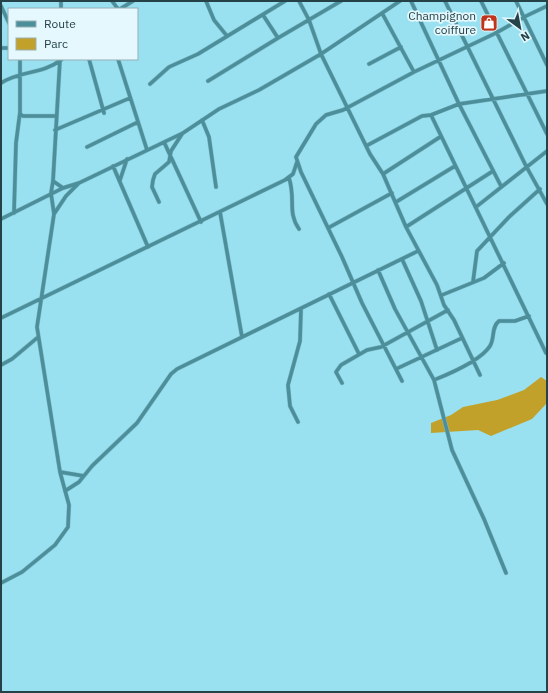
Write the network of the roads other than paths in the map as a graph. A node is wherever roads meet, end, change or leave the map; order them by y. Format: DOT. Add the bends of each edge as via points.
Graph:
graph roads {
  1 [pos="133,1"];
  2 [pos="206,1"];
  3 [pos="285,1"];
  4 [pos="299,1"];
  5 [pos="340,1"];
  6 [pos="400,1"];
  7 [pos="411,1"];
  8 [pos="445,1"];
  9 [pos="481,1"];
  10 [pos="516,1"];
  11 [pos="1,6"];
  12 [pos="547,6"];
  13 [pos="121,8"];
  14 [pos="382,13"];
  15 [pos="263,15"];
  16 [pos="524,17"];
  17 [pos="309,20"];
  18 [pos="8,21"];
  19 [pos="496,33"];
  20 [pos="227,36"];
  21 [pos="278,38"];
  22 [pos="469,46"];
  23 [pos="401,47"];
  24 [pos="321,54"];
  25 [pos="20,60"];
  26 [pos="59,60"];
  27 [pos="61,60"];
  28 [pos="89,60"];
  29 [pos="118,60"];
  30 [pos="439,60"];
  31 [pos="369,64"];
  32 [pos="547,65"];
  33 [pos="414,72"];
  34 [pos="20,74"];
  35 [pos="208,82"];
  36 [pos="1,83"];
  37 [pos="150,84"];
  38 [pos="547,91"];
  39 [pos="527,94"];
  40 [pos="130,98"];
  41 [pos="494,99"];
  42 [pos="459,104"];
  43 [pos="347,107"];
  44 [pos="104,111"];
  45 [pos="20,112"];
  46 [pos="431,114"];
  47 [pos="56,116"];
  48 [pos="202,120"];
  49 [pos="138,122"];
  50 [pos="55,130"];
  51 [pos="183,133"];
  52 [pos="547,134"];
  53 [pos="440,137"];
  54 [pos="164,142"];
  55 [pos="366,146"];
  56 [pos="87,147"];
  57 [pos="147,150"];
  58 [pos="547,151"];
  59 [pos="170,156"];
  60 [pos="127,159"];
  61 [pos="297,162"];
  62 [pos="113,166"];
  63 [pos="455,166"];
  64 [pos="526,166"];
  65 [pos="493,171"];
  66 [pos="383,174"];
  67 [pos="289,178"];
  68 [pos="120,180"];
  69 [pos="53,181"];
  70 [pos="79,183"];
  71 [pos="216,186"];
  72 [pos="501,186"];
  73 [pos="63,188"];
  74 [pos="468,188"];
  75 [pos="540,189"];
  76 [pos="51,193"];
  77 [pos="392,193"];
  78 [pos="159,202"];
  79 [pos="396,202"];
  80 [pos="547,204"];
  81 [pos="476,207"];
  82 [pos="220,212"];
  83 [pos="14,213"];
  84 [pos="54,214"];
  85 [pos="1,219"];
  86 [pos="201,222"];
  87 [pos="406,227"];
  88 [pos="328,228"];
  89 [pos="299,229"];
  90 [pos="490,236"];
  91 [pos="148,247"];
  92 [pos="418,251"];
  93 [pos="402,259"];
  94 [pos="504,263"];
  95 [pos="378,270"];
  96 [pos="473,282"];
  97 [pos="354,283"];
  98 [pos="329,294"];
  99 [pos="442,296"];
  100 [pos="42,297"];
  101 [pos="301,309"];
  102 [pos="448,310"];
  103 [pos="529,316"];
  104 [pos="1,318"];
  105 [pos="427,321"];
  106 [pos="407,332"];
  107 [pos="242,337"];
  108 [pos="37,338"];
  109 [pos="462,338"];
  110 [pos="384,344"];
  111 [pos="438,350"];
  112 [pos="546,353"];
  113 [pos="359,354"];
  114 [pos="422,357"];
  115 [pos="473,359"];
  116 [pos="1,365"];
  117 [pos="396,369"];
  118 [pos="480,375"];
  119 [pos="434,380"];
  120 [pos="402,381"];
  121 [pos="342,384"];
  122 [pos="298,422"];
  123 [pos="60,472"];
  124 [pos="84,476"];
  125 [pos="65,491"];
  126 [pos="506,573"];
  127 [pos="1,583"];
  1 -- 13 [label="street"];
  2 -- 20 [label="street" via="214,20"];
  3 -- 15 [label="street"];
  4 -- 17 [label="street"];
  5 -- 17 [label="street"];
  6 -- 14 [label="street"];
  7 -- 30 [label="street"];
  8 -- 22 [label="street"];
  9 -- 19 [label="street"];
  10 -- 16 [label="street"];
  11 -- 18 [label="street"];
  12 -- 16 [label="street"];
  14 -- 23 [label="street"];
  14 -- 24 [label="street"];
  15 -- 20 [label="street"];
  15 -- 21 [label="street"];
  16 -- 19 [label="street"];
  16 -- 32 [label="street"];
  17 -- 21 [label="street"];
  17 -- 24 [label="street"];
  19 -- 22 [label="street"];
  19 -- 39 [label="street"];
  20 -- 37 [label="street" via="198,54 169,67"];
  21 -- 35 [label="street"];
  22 -- 30 [label="street"];
  22 -- 41 [label="street"];
  23 -- 31 [label="street"];
  23 -- 33 [label="street"];
  24 -- 43 [label="street"];
  24 -- 48 [label="street"];
  25 -- 34 [label="street"];
  26 -- 34 [label="street" via="39,72"];
  27 -- 47 [label="street"];
  28 -- 44 [label="street"];
  29 -- 40 [label="street"];
  30 -- 33 [label="street"];
  30 -- 42 [label="street"];
  33 -- 43 [label="street"];
  34 -- 36 [label="street"];
  34 -- 45 [label="street"];
  38 -- 39 [label="street"];
  39 -- 41 [label="street"];
  39 -- 52 [label="street"];
  40 -- 44 [label="street"];
  40 -- 49 [label="street"];
  41 -- 42 [label="street"];
  41 -- 64 [label="street"];
  42 -- 46 [label="street"];
  42 -- 65 [label="street"];
  43 -- 55 [label="street"];
  43 -- 61 [label="street" via="321,118 299,150"];
  44 -- 50 [label="street"];
  45 -- 47 [label="street" via="23,116"];
  45 -- 83 [label="street" via="16,143"];
  46 -- 53 [label="street"];
  46 -- 55 [label="street" via="422,116"];
  47 -- 50 [label="street"];
  48 -- 51 [label="street"];
  48 -- 71 [label="street" via="209,137"];
  49 -- 56 [label="street"];
  49 -- 57 [label="street"];
  50 -- 69 [label="street"];
  51 -- 54 [label="street"];
  51 -- 59 [label="street"];
  53 -- 63 [label="street"];
  53 -- 66 [label="street"];
  54 -- 57 [label="street"];
  54 -- 59 [label="street"];
  55 -- 66 [label="street"];
  57 -- 60 [label="street"];
  58 -- 64 [label="street"];
  59 -- 78 [label="street" via="166,166 153,180 152,187"];
  59 -- 86 [label="street"];
  60 -- 62 [label="street"];
  60 -- 68 [label="street"];
  61 -- 67 [label="street"];
  61 -- 88 [label="street"];
  62 -- 68 [label="street"];
  62 -- 70 [label="street"];
  63 -- 74 [label="street"];
  63 -- 79 [label="street"];
  64 -- 72 [label="street"];
  64 -- 75 [label="street"];
  65 -- 72 [label="street"];
  65 -- 74 [label="street"];
  66 -- 77 [label="street"];
  67 -- 82 [label="street"];
  67 -- 89 [label="street" via="293,192 292,217"];
  68 -- 91 [label="street"];
  69 -- 73 [label="street"];
  69 -- 76 [label="street"];
  70 -- 73 [label="street"];
  70 -- 84 [label="street"];
  72 -- 81 [label="street"];
  73 -- 76 [label="street"];
  74 -- 81 [label="street"];
  74 -- 87 [label="street"];
  75 -- 80 [label="street"];
  75 -- 90 [label="street"];
  76 -- 83 [label="street"];
  76 -- 84 [label="street"];
  77 -- 79 [label="street"];
  77 -- 88 [label="street"];
  79 -- 87 [label="street"];
  81 -- 90 [label="street"];
  82 -- 86 [label="street"];
  82 -- 107 [label="street"];
  83 -- 85 [label="street"];
  84 -- 100 [label="street"];
  86 -- 91 [label="street"];
  87 -- 92 [label="street"];
  88 -- 97 [label="street"];
  90 -- 94 [label="street"];
  90 -- 96 [label="street" via="477,251"];
  91 -- 100 [label="street"];
  92 -- 93 [label="street"];
  92 -- 99 [label="street"];
  93 -- 95 [label="street"];
  93 -- 105 [label="street" via="421,300"];
  94 -- 96 [label="street" via="487,277"];
  94 -- 103 [label="street"];
  95 -- 97 [label="street"];
  95 -- 106 [label="street"];
  96 -- 99 [label="street"];
  97 -- 98 [label="street"];
  97 -- 110 [label="street"];
  98 -- 101 [label="street"];
  98 -- 113 [label="street"];
  99 -- 102 [label="street"];
  100 -- 104 [label="street"];
  100 -- 108 [label="street" via="36,327"];
  101 -- 107 [label="street"];
  101 -- 122 [label="street" via="300,341 288,385 290,406"];
  102 -- 105 [label="street"];
  102 -- 109 [label="street"];
  103 -- 112 [label="street"];
  103 -- 115 [label="street" via="499,321 494,327 493,340 489,347"];
  105 -- 106 [label="street"];
  105 -- 111 [label="street"];
  106 -- 110 [label="street"];
  106 -- 114 [label="street"];
  107 -- 124 [label="street" via="184,364 171,374 137,423"];
  108 -- 116 [label="street"];
  108 -- 123 [label="street"];
  109 -- 111 [label="street"];
  109 -- 115 [label="street"];
  110 -- 113 [label="street"];
  110 -- 117 [label="street"];
  111 -- 114 [label="street"];
  113 -- 121 [label="street" via="337,370"];
  114 -- 117 [label="street"];
  114 -- 119 [label="street"];
  115 -- 118 [label="street"];
  115 -- 119 [label="street" via="462,368"];
  117 -- 120 [label="street"];
  119 -- 126 [label="street" via="452,450"];
  123 -- 124 [label="street"];
  123 -- 125 [label="street"];
  124 -- 125 [label="street"];
  125 -- 127 [label="street" via="70,514 68,527 62,537 22,572"];
}
